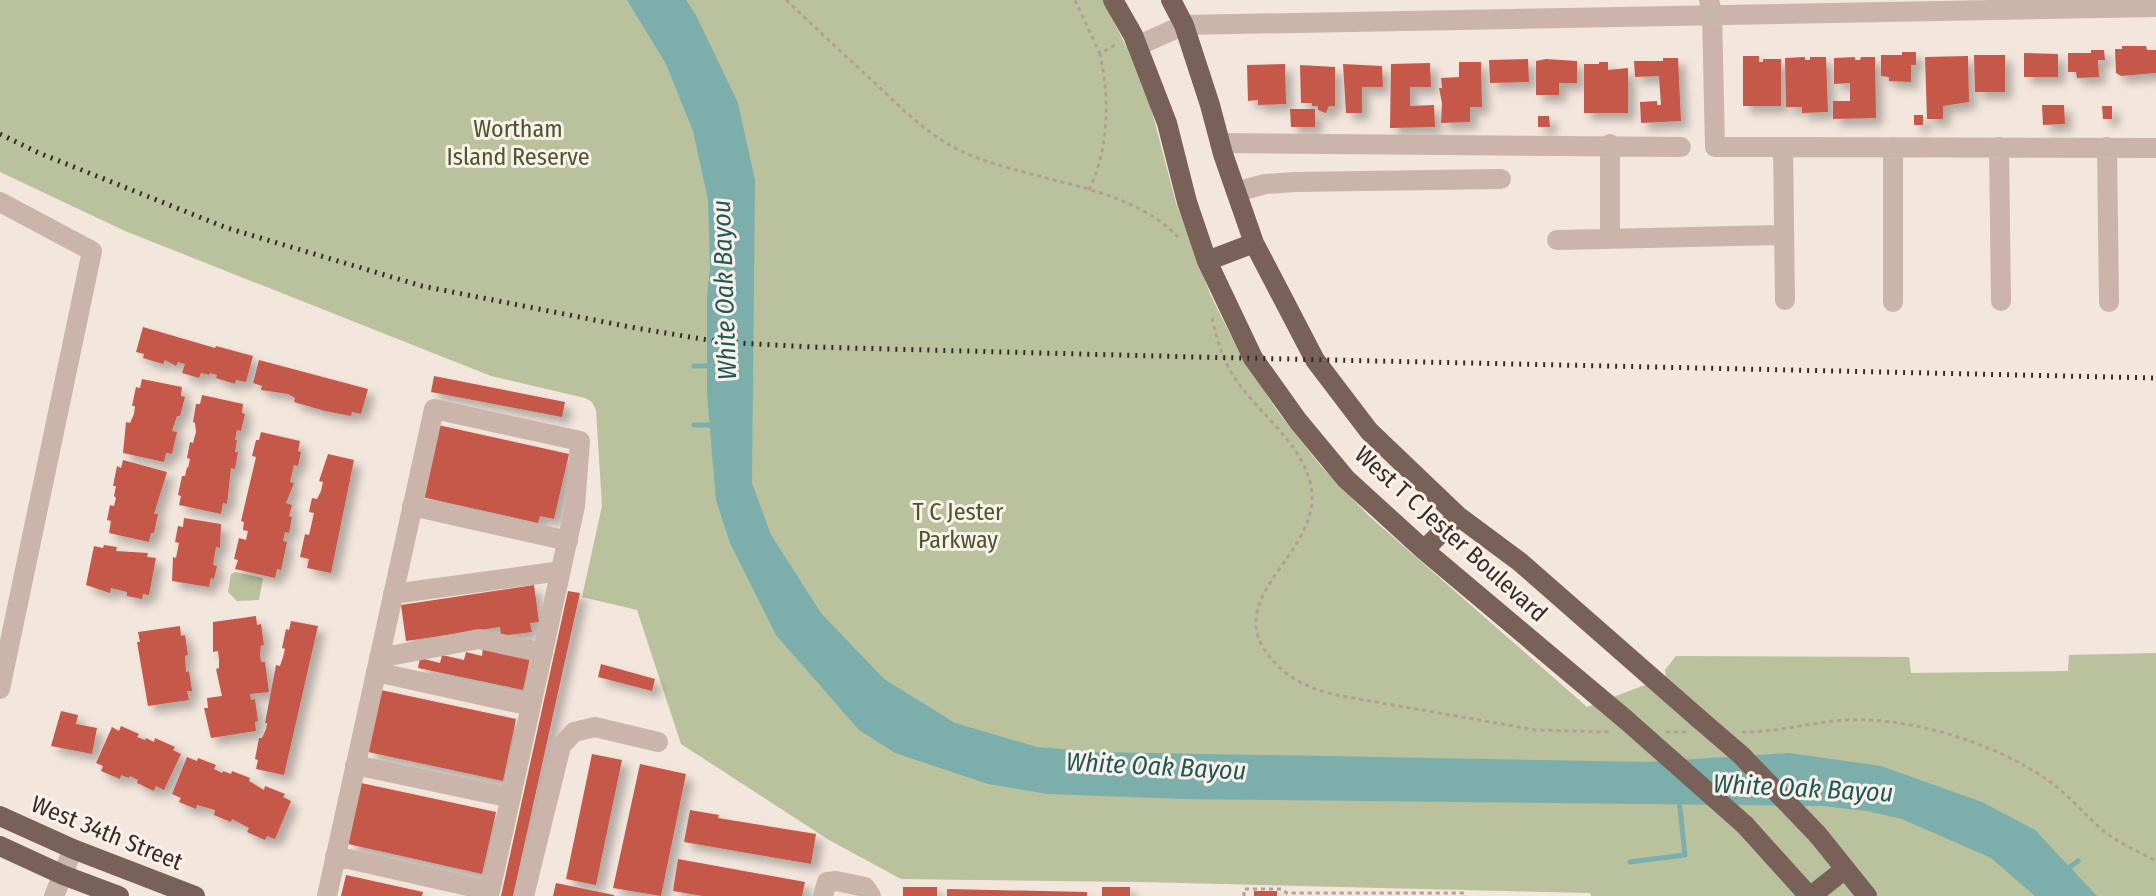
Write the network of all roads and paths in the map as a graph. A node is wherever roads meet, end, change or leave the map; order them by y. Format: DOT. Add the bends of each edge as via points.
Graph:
graph roads {
  1 [pos="786,0"];
  2 [pos="1075,0"];
  3 [pos="1113,0"];
  4 [pos="1171,0"];
  5 [pos="1710,7"];
  6 [pos="2156,7"];
  7 [pos="1412,10"];
  8 [pos="1184,25"];
  9 [pos="1131,43"];
  10 [pos="1100,54"];
  11 [pos="1220,143"];
  12 [pos="1610,144"];
  13 [pos="1681,147"];
  14 [pos="1783,147"];
  15 [pos="1893,147"];
  16 [pos="1999,147"];
  17 [pos="2107,147"];
  18 [pos="2156,148"];
  19 [pos="1501,179"];
  20 [pos="1089,191"];
  21 [pos="1236,192"];
  22 [pos="0,202"];
  23 [pos="1784,235"];
  24 [pos="1610,239"];
  25 [pos="1181,240"];
  26 [pos="1557,240"];
  27 [pos="1254,243"];
  28 [pos="1207,261"];
  29 [pos="1785,300"];
  30 [pos="2001,301"];
  31 [pos="1893,302"];
  32 [pos="2109,302"];
  33 [pos="1212,316"];
  34 [pos="412,506"];
  35 [pos="1458,516"];
  36 [pos="568,541"];
  37 [pos="1424,550"];
  38 [pos="561,571"];
  39 [pos="393,594"];
  40 [pos="543,653"];
  41 [pos="377,665"];
  42 [pos="0,689"];
  43 [pos="531,706"];
  44 [pos="1692,725"];
  45 [pos="1621,726"];
  46 [pos="1659,732"];
  47 [pos="1738,732"];
  48 [pos="658,742"];
  49 [pos="355,765"];
  50 [pos="511,798"];
  51 [pos="0,816"];
  52 [pos="0,846"];
  53 [pos="73,849"];
  54 [pos="335,856"];
  55 [pos="2156,861"];
  56 [pos="1845,869"];
  57 [pos="63,875"];
  58 [pos="489,893"];
  59 [pos="1287,894"];
  60 [pos="1421,894"];
  61 [pos="54,896"];
  62 [pos="119,896"];
  63 [pos="195,896"];
  64 [pos="327,896"];
  65 [pos="524,896"];
  66 [pos="823,896"];
  67 [pos="871,896"];
  68 [pos="1244,896"];
  69 [pos="1465,896"];
  70 [pos="1810,896"];
  71 [pos="1867,896"];
  1 -- 20 [label="path" via="945,142"];
  2 -- 10 [label="path"];
  3 -- 9 [label="main road, West T C Jester Boulevard"];
  4 -- 8 [label="main road, West T C Jester Boulevard"];
  5 -- 6 [label="street"];
  5 -- 7 [label="street"];
  5 -- 14 [label="street" via="1715,147"];
  7 -- 8 [label="street"];
  8 -- 9 [label="street"];
  8 -- 11 [label="main road, West T C Jester Boulevard"];
  9 -- 10 [label="path"];
  9 -- 28 [label="main road, West T C Jester Boulevard" via="1167,123"];
  10 -- 20 [label="path" via="1106,118 1100,167"];
  11 -- 12 [label="street"];
  11 -- 21 [label="main road, West T C Jester Boulevard"];
  12 -- 13 [label="street"];
  12 -- 24 [label="street"];
  14 -- 15 [label="street"];
  14 -- 23 [label="street"];
  15 -- 16 [label="street"];
  15 -- 31 [label="street"];
  16 -- 17 [label="street"];
  16 -- 30 [label="street"];
  17 -- 18 [label="street"];
  17 -- 32 [label="street"];
  19 -- 21 [label="street" via="1295,182"];
  20 -- 25 [label="path" via="1148,213"];
  21 -- 27 [label="main road, West T C Jester Boulevard"];
  22 -- 42 [label="street" via="92,251"];
  23 -- 24 [label="street"];
  23 -- 29 [label="street"];
  24 -- 26 [label="street"];
  27 -- 28 [label="main road"];
  27 -- 35 [label="main road, West T C Jester Boulevard" via="1315,360 1369,431"];
  28 -- 37 [label="main road, West T C Jester Boulevard" via="1253,358 1298,421 1346,479"];
  33 -- 45 [label="path" via="1230,370 1301,458 1309,477 1309,519 1301,540 1260,598 1255,619 1257,637 1278,667 1315,690 1536,730"];
  34 -- 36 [label="street"];
  34 -- 36 [label="street" via="434,409 580,441"];
  34 -- 39 [label="street"];
  35 -- 37 [label="main road"];
  35 -- 44 [label="main road, West T C Jester Boulevard" via="1520,562"];
  36 -- 38 [label="street"];
  37 -- 45 [label="main road, West T C Jester Boulevard"];
  38 -- 39 [label="street"];
  38 -- 40 [label="street"];
  39 -- 41 [label="street"];
  40 -- 41 [label="street" via="479,639"];
  40 -- 43 [label="street"];
  41 -- 43 [label="street"];
  41 -- 49 [label="street"];
  43 -- 50 [label="street"];
  44 -- 46 [label="path"];
  44 -- 56 [label="main road, West T C Jester Boulevard, bridge" via="1741,755"];
  45 -- 70 [label="main road, West T C Jester Boulevard, bridge" via="1745,825"];
  47 -- 55 [label="path" via="1873,721 1967,741 2048,780 2100,828"];
  48 -- 65 [label="street" via="595,727 574,732 561,746"];
  49 -- 50 [label="street"];
  49 -- 54 [label="street"];
  50 -- 58 [label="street"];
  51 -- 53 [label="main road, West 34th Street"];
  52 -- 57 [label="main road"];
  53 -- 57 [label="street"];
  53 -- 63 [label="main road, West 34th Street"];
  54 -- 58 [label="street"];
  54 -- 64 [label="street"];
  56 -- 70 [label="main road"];
  56 -- 71 [label="main road, West T C Jester Boulevard"];
  57 -- 61 [label="street"];
  57 -- 62 [label="main road"];
  59 -- 60 [label="path"];
  59 -- 68 [label="path" via="1281,889 1244,889"];
  60 -- 69 [label="path"];
  66 -- 67 [label="street" via="827,882 836,881 865,887"];
}
